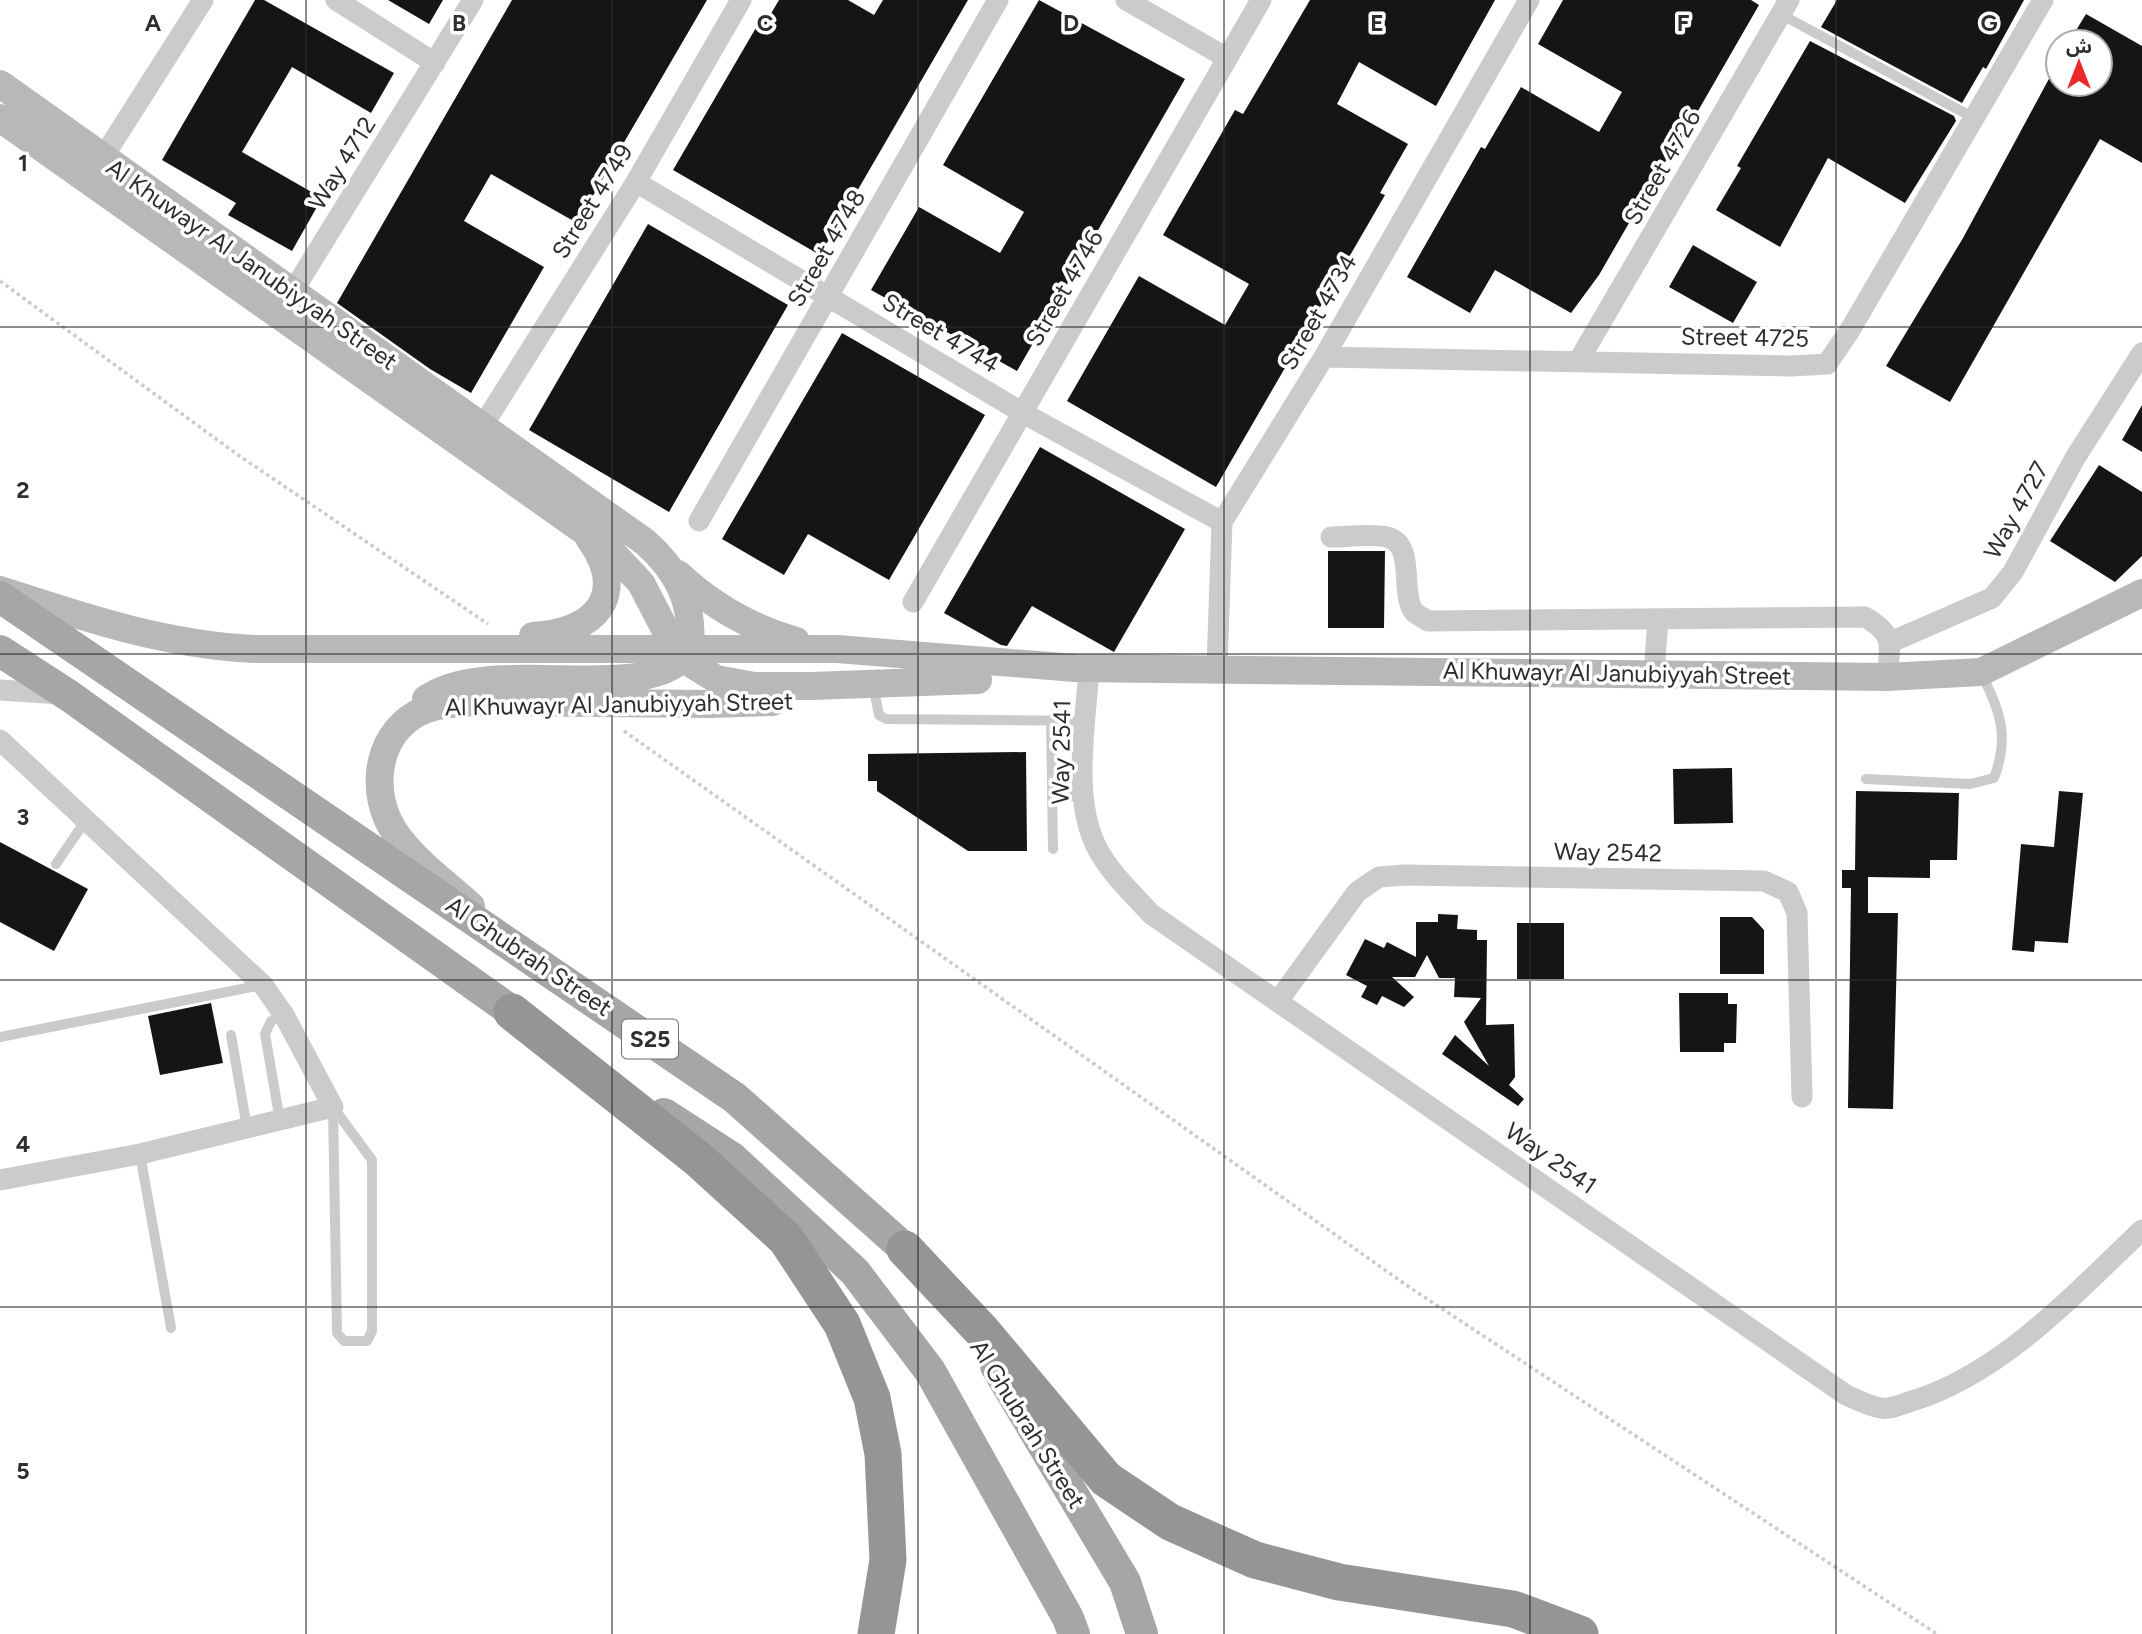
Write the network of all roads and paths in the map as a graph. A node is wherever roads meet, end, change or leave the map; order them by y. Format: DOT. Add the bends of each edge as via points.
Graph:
graph roads {
  1 [pos="203,0"];
  2 [pos="336,0"];
  3 [pos="473,0"];
  4 [pos="741,0"];
  5 [pos="998,0"];
  6 [pos="1126,0"];
  7 [pos="1261,0"];
  8 [pos="1529,0"];
  9 [pos="2043,0"];
  10 [pos="1785,7"];
  11 [pos="1227,58"];
  12 [pos="435,64"];
  13 [pos="0,84"];
  14 [pos="0,118"];
  15 [pos="1974,118"];
  16 [pos="102,159"];
  17 [pos="636,182"];
  18 [pos="0,281"];
  19 [pos="293,291"];
  20 [pos="829,296"];
  21 [pos="2142,353"];
  22 [pos="1324,357"];
  23 [pos="1579,360"];
  24 [pos="1023,413"];
  25 [pos="482,427"];
  26 [pos="699,521"];
  27 [pos="1222,522"];
  28 [pos="575,524"];
  29 [pos="1331,537"];
  30 [pos="671,568"];
  31 [pos="0,590"];
  32 [pos="2142,594"];
  33 [pos="0,597"];
  34 [pos="913,602"];
  35 [pos="1658,619"];
  36 [pos="494,626"];
  37 [pos="1891,642"];
  38 [pos="837,649"];
  39 [pos="335,650"];
  40 [pos="0,651"];
  41 [pos="682,653"];
  42 [pos="1082,668"];
  43 [pos="1217,668"];
  44 [pos="1981,672"];
  45 [pos="1654,674"];
  46 [pos="1886,677"];
  47 [pos="978,680"];
  48 [pos="0,690"];
  49 [pos="68,695"];
  50 [pos="875,695"];
  51 [pos="416,713"];
  52 [pos="1051,720"];
  53 [pos="1086,721"];
  54 [pos="624,731"];
  55 [pos="0,740"];
  56 [pos="1866,779"];
  57 [pos="1083,796"];
  58 [pos="1052,797"];
  59 [pos="86,820"];
  60 [pos="1053,849"];
  61 [pos="56,864"];
  62 [pos="511,943"];
  63 [pos="263,985"];
  64 [pos="1278,1001"];
  65 [pos="512,1012"];
  66 [pos="284,1015"];
  67 [pos="231,1035"];
  68 [pos="0,1037"];
  69 [pos="1802,1097"];
  70 [pos="333,1107"];
  71 [pos="280,1121"];
  72 [pos="247,1128"];
  73 [pos="141,1154"];
  74 [pos="0,1180"];
  75 [pos="2142,1230"];
  76 [pos="905,1249"];
  77 [pos="171,1328"];
  78 [pos="876,1634"];
  79 [pos="1074,1634"];
  80 [pos="1142,1634"];
  81 [pos="1580,1634"];
  82 [pos="1937,1634"];
  1 -- 16 [label="street"];
  2 -- 12 [label="street"];
  3 -- 12 [label="street, Way 4712"];
  4 -- 17 [label="street, Street 4749"];
  5 -- 20 [label="street, Street 4748"];
  6 -- 11 [label="street"];
  7 -- 11 [label="street, Street 4746"];
  8 -- 22 [label="street, Street 4734"];
  9 -- 15 [label="street, Street 4725"];
  10 -- 15 [label="lane"];
  10 -- 23 [label="street, Street 4726"];
  11 -- 24 [label="street, Street 4746"];
  12 -- 19 [label="street, Way 4712"];
  13 -- 16 [label="street, Al Khuwayr Al Janubiyyah Street"];
  14 -- 28 [label="street, Al Khuwayr Al Janubiyyah Street"];
  15 -- 23 [label="street, Street 4725" via="1827,363"];
  16 -- 19 [label="street, Al Khuwayr Al Janubiyyah Street"];
  17 -- 20 [label="street, Street 4744"];
  17 -- 25 [label="street, Street 4749"];
  18 -- 36 [label="path" via="238,455"];
  19 -- 25 [label="street, Al Khuwayr Al Janubiyyah Street"];
  20 -- 24 [label="street, Street 4744"];
  20 -- 26 [label="street, Street 4748"];
  21 -- 37 [label="street, Way 4727" via="2075,458 2013,572 1992,598"];
  22 -- 23 [label="street, Street 4725"];
  22 -- 27 [label="street, Street 4734"];
  24 -- 27 [label="street, Street 4744"];
  24 -- 34 [label="street, Street 4746"];
  25 -- 30 [label="street, Al Khuwayr Al Janubiyyah Street" via="645,542"];
  27 -- 43 [label="street, Street 4734"];
  28 -- 39 [label="street" via="591,540 608,579 600,608 575,629 552,635 374,641"];
  28 -- 41 [label="street, Al Khuwayr Al Janubiyyah Street" via="631,569"];
  29 -- 35 [label="street" via="1387,537 1396,542 1404,554 1409,599 1415,612 1428,621"];
  30 -- 38 [label="street" via="694,589 747,623"];
  30 -- 41 [label="street, Al Khuwayr Al Janubiyyah Street" via="688,605"];
  31 -- 39 [label="street, Al Khuwayr Al Janubiyyah Street" via="174,641 253,649"];
  32 -- 44 [label="street, Al Khuwayr Al Janubiyyah Street"];
  33 -- 62 [label="main road, Al Ghubrah Street / S25"];
  35 -- 37 [label="street" via="1865,617 1882,627"];
  35 -- 45 [label="street"];
  37 -- 46 [label="street"];
  38 -- 41 [label="street, Al Khuwayr Al Janubiyyah Street"];
  38 -- 42 [label="street, Al Khuwayr Al Janubiyyah Street"];
  39 -- 41 [label="street, Al Khuwayr Al Janubiyyah Street"];
  40 -- 49 [label="main road, S25"];
  41 -- 47 [label="street" via="716,679 754,685"];
  41 -- 51 [label="street" via="655,674 631,678 530,677 463,683 436,692"];
  42 -- 43 [label="street, Al Khuwayr Al Janubiyyah Street"];
  42 -- 47 [label="street, Al Khuwayr Al Janubiyyah Street"];
  42 -- 53 [label="street, Way 2541"];
  43 -- 45 [label="street, Al Khuwayr Al Janubiyyah Street"];
  44 -- 46 [label="street, Al Khuwayr Al Janubiyyah Street"];
  44 -- 56 [label="lane" via="2003,720 2001,759 1994,778 1970,784"];
  45 -- 46 [label="street, Al Khuwayr Al Janubiyyah Street"];
  47 -- 50 [label="street, Al Khuwayr Al Janubiyyah Street"];
  48 -- 49 [label="street"];
  49 -- 65 [label="main road, S25"];
  50 -- 51 [label="street, Al Khuwayr Al Janubiyyah Street" via="711,704 489,702"];
  50 -- 52 [label="lane" via="880,715 887,719"];
  51 -- 62 [label="street, Al Khuwayr Al Janubiyyah Street" via="388,741 380,796 384,814 409,849"];
  52 -- 53 [label="lane"];
  52 -- 58 [label="lane"];
  53 -- 57 [label="street, Way 2541"];
  54 -- 82 [label="path" via="1409,1287"];
  55 -- 59 [label="street"];
  57 -- 58 [label="lane"];
  57 -- 64 [label="street, Way 2541" via="1097,848 1152,914"];
  58 -- 60 [label="lane"];
  59 -- 61 [label="lane"];
  59 -- 63 [label="street"];
  62 -- 76 [label="main road, Al Ghubrah Street / S25" via="735,1098"];
  63 -- 66 [label="street"];
  63 -- 68 [label="lane"];
  64 -- 69 [label="street, Way 2542" via="1357,892 1379,877 1764,881 1788,892 1797,913"];
  64 -- 75 [label="street, Way 2541" via="1846,1395 1881,1409 1926,1397 1983,1367 2070,1297"];
  65 -- 78 [label="highway" via="698,1159 786,1239 842,1324 872,1398 883,1454 888,1560"];
  65 -- 79 [label="main road, S25" via="732,1158 855,1272 930,1371"];
  66 -- 70 [label="street"];
  66 -- 71 [label="lane" via="271,1021 265,1034"];
  67 -- 72 [label="lane"];
  70 -- 70 [label="lane" via="337,1333 344,1341 367,1341 372,1331 372,1160"];
  70 -- 71 [label="street"];
  71 -- 72 [label="street"];
  72 -- 73 [label="street"];
  73 -- 74 [label="street"];
  73 -- 77 [label="lane"];
  76 -- 80 [label="main road, Al Ghubrah Street / S25" via="996,1367 1125,1582"];
  76 -- 81 [label="highway" via="983,1332 1106,1479 1170,1522 1255,1560 1339,1583 1513,1609"];
}
